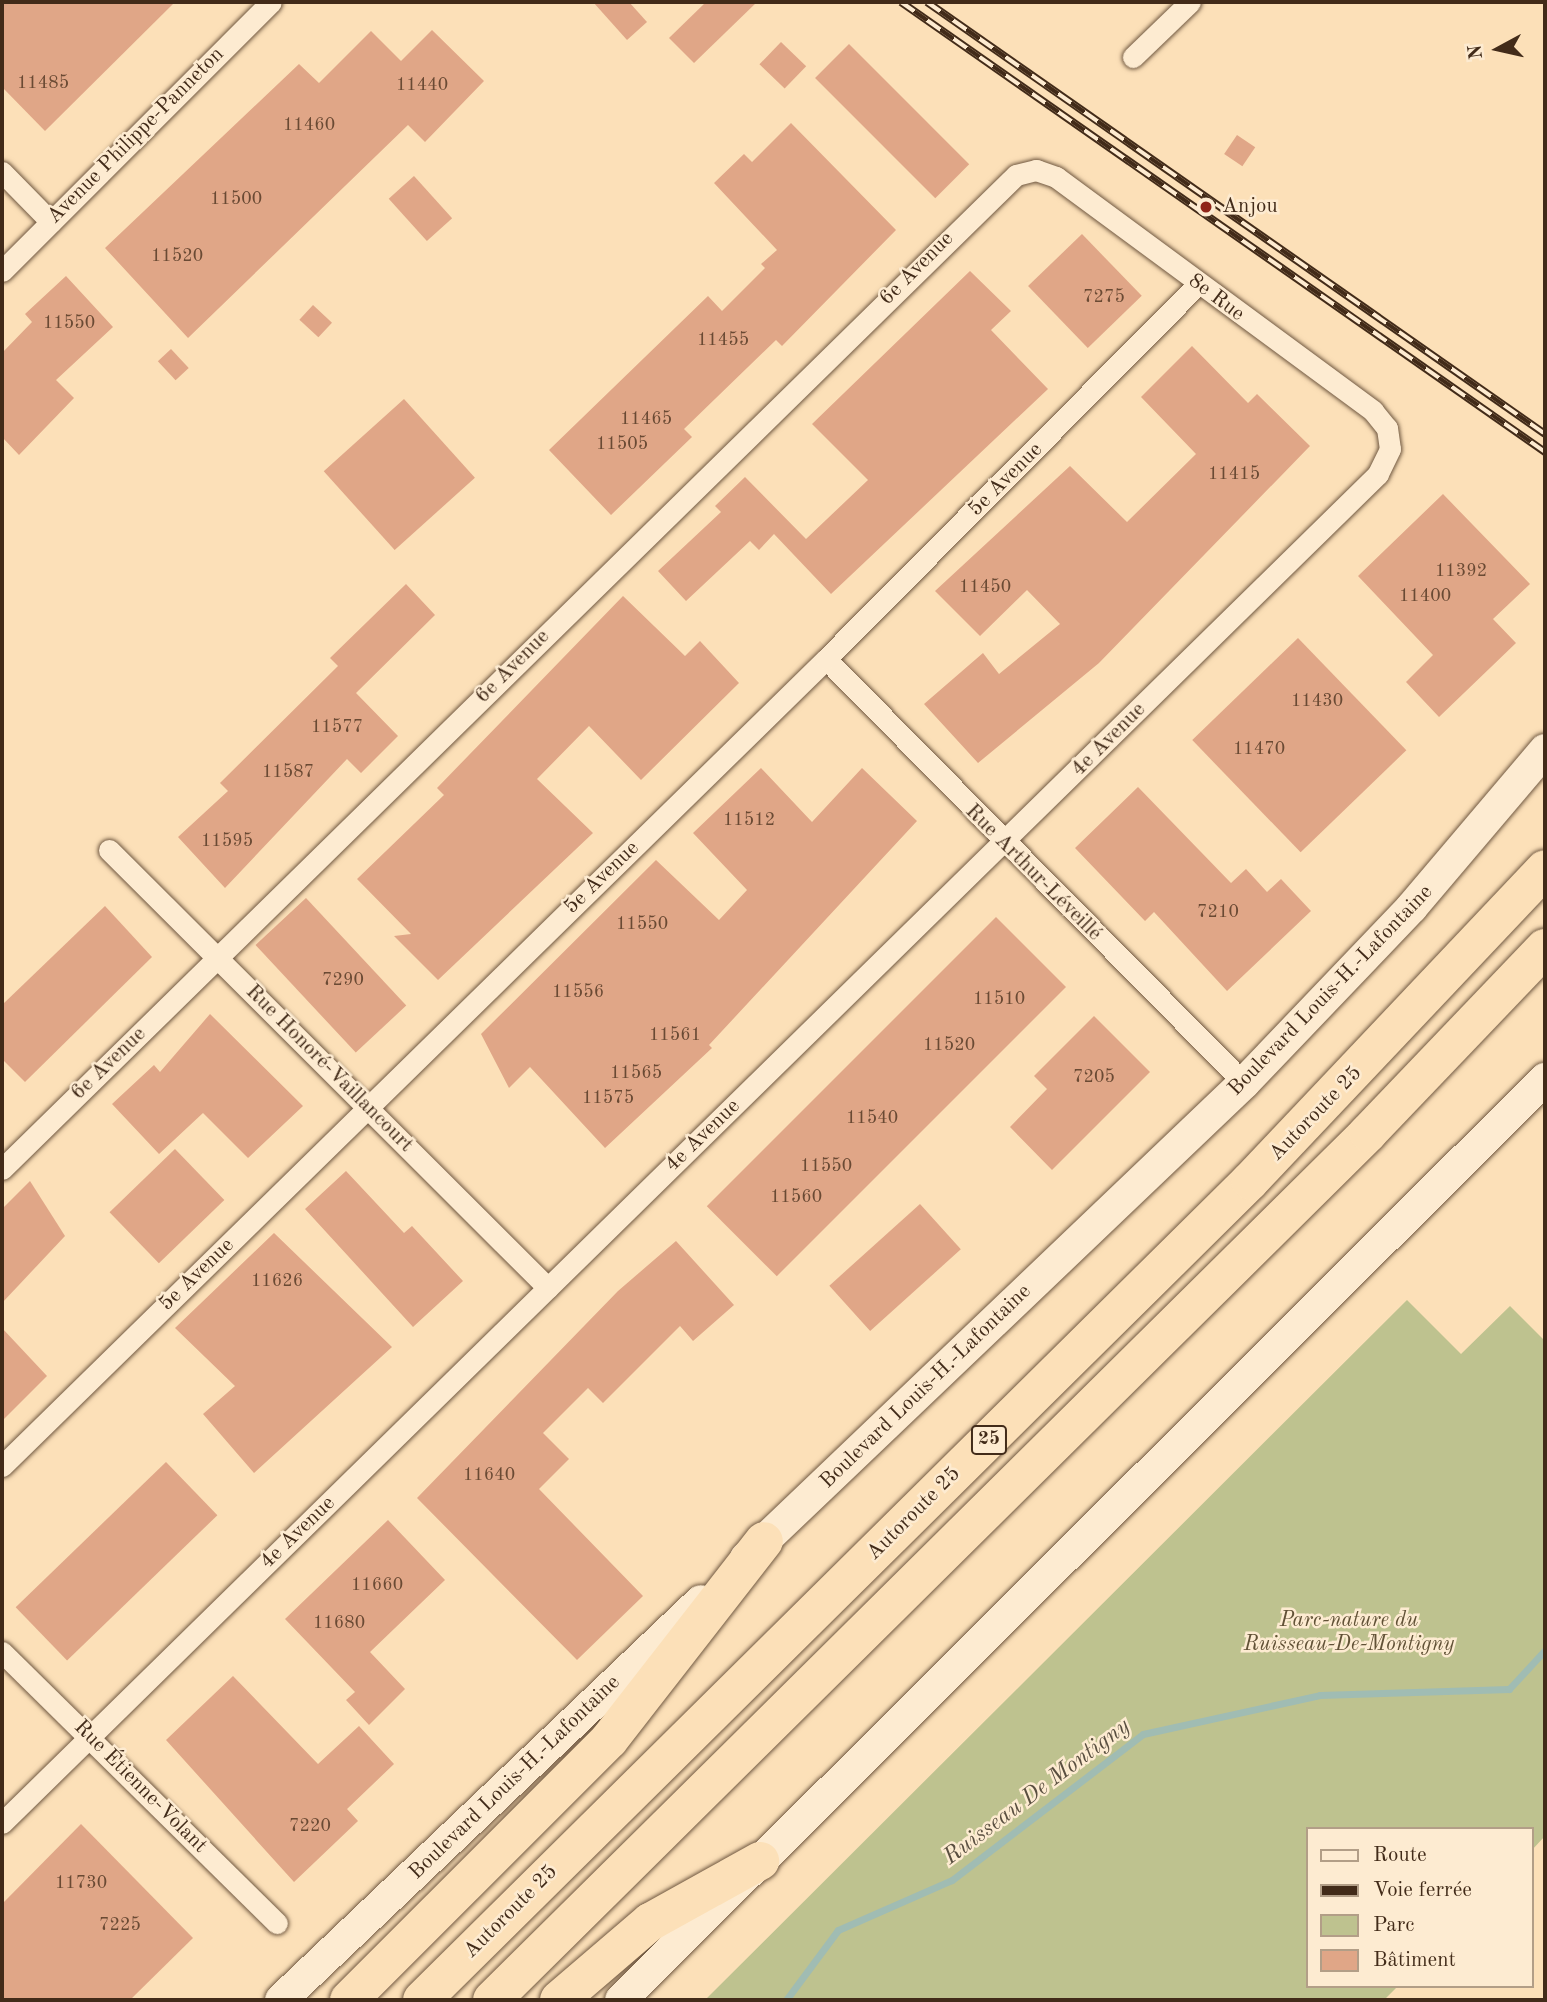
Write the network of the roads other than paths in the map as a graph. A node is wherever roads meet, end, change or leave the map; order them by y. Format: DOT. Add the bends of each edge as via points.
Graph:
graph roads {
  1 [pos="271,2"];
  2 [pos="1190,2"];
  3 [pos="1133,57"];
  4 [pos="1029,171"];
  5 [pos="2,173"];
  6 [pos="51,222"];
  7 [pos="2,271"];
  8 [pos="1197,285"];
  9 [pos="1391,442"];
  10 [pos="826,659"];
  11 [pos="1545,750"];
  12 [pos="1004,843"];
  13 [pos="109,850"];
  14 [pos="1545,869"];
  15 [pos="1545,948"];
  16 [pos="218,958"];
  17 [pos="1545,1079"];
  18 [pos="1244,1083"];
  19 [pos="367,1108"];
  20 [pos="2,1169"];
  21 [pos="548,1288"];
  22 [pos="2,1466"];
  23 [pos="764,1541"];
  24 [pos="2,1652"];
  25 [pos="89,1737"];
  26 [pos="2,1823"];
  27 [pos="760,1861"];
  28 [pos="277,1923"];
  29 [pos="281,2000"];
  30 [pos="349,2000"];
  31 [pos="422,2000"];
  32 [pos="492,2000"];
  33 [pos="559,2000"];
  34 [pos="621,2000"];
  1 -- 6 [label="street, Avenue Philippe-Panneton"];
  2 -- 3 [label="street"];
  4 -- 8 [label="street, 8e Rue" via="1056,177"];
  4 -- 16 [label="street, 6e Avenue" via="993,194"];
  5 -- 6 [label="street"];
  6 -- 7 [label="street, Avenue Philippe-Panneton"];
  8 -- 9 [label="street, 8e Rue" via="1373,411"];
  8 -- 10 [label="street, 5e Avenue"];
  9 -- 12 [label="street, 4e Avenue" via="1378,474"];
  10 -- 12 [label="street, Rue Arthur-Léveillé"];
  10 -- 19 [label="street, 5e Avenue"];
  11 -- 18 [label="main road, Boulevard Louis-H.-Lafontaine" via="1412,907"];
  12 -- 18 [label="street, Rue Arthur-Léveillé"];
  12 -- 21 [label="street, 4e Avenue"];
  13 -- 16 [label="street, Rue Honoré-Vaillancourt"];
  14 -- 31 [label="highway, Autoroute 25 / 25" via="1251,1181"];
  15 -- 32 [label="highway, 25" via="1339,1161"];
  16 -- 19 [label="street, Rue Honoré-Vaillancourt"];
  16 -- 20 [label="street, 6e Avenue"];
  17 -- 27 [label="main road"];
  18 -- 23 [label="main road, Boulevard Louis-H.-Lafontaine"];
  19 -- 21 [label="street, Rue Honoré-Vaillancourt"];
  19 -- 22 [label="street, 5e Avenue"];
  21 -- 25 [label="street, 4e Avenue"];
  23 -- 29 [label="main road, Boulevard Louis-H.-Lafontaine"];
  23 -- 30 [label="highway" via="609,1740"];
  24 -- 25 [label="street, Rue Étienne-Volant"];
  25 -- 26 [label="street, 4e Avenue"];
  25 -- 28 [label="street, Rue Étienne-Volant"];
  27 -- 33 [label="highway" via="650,1922"];
  27 -- 34 [label="main road"];
}
